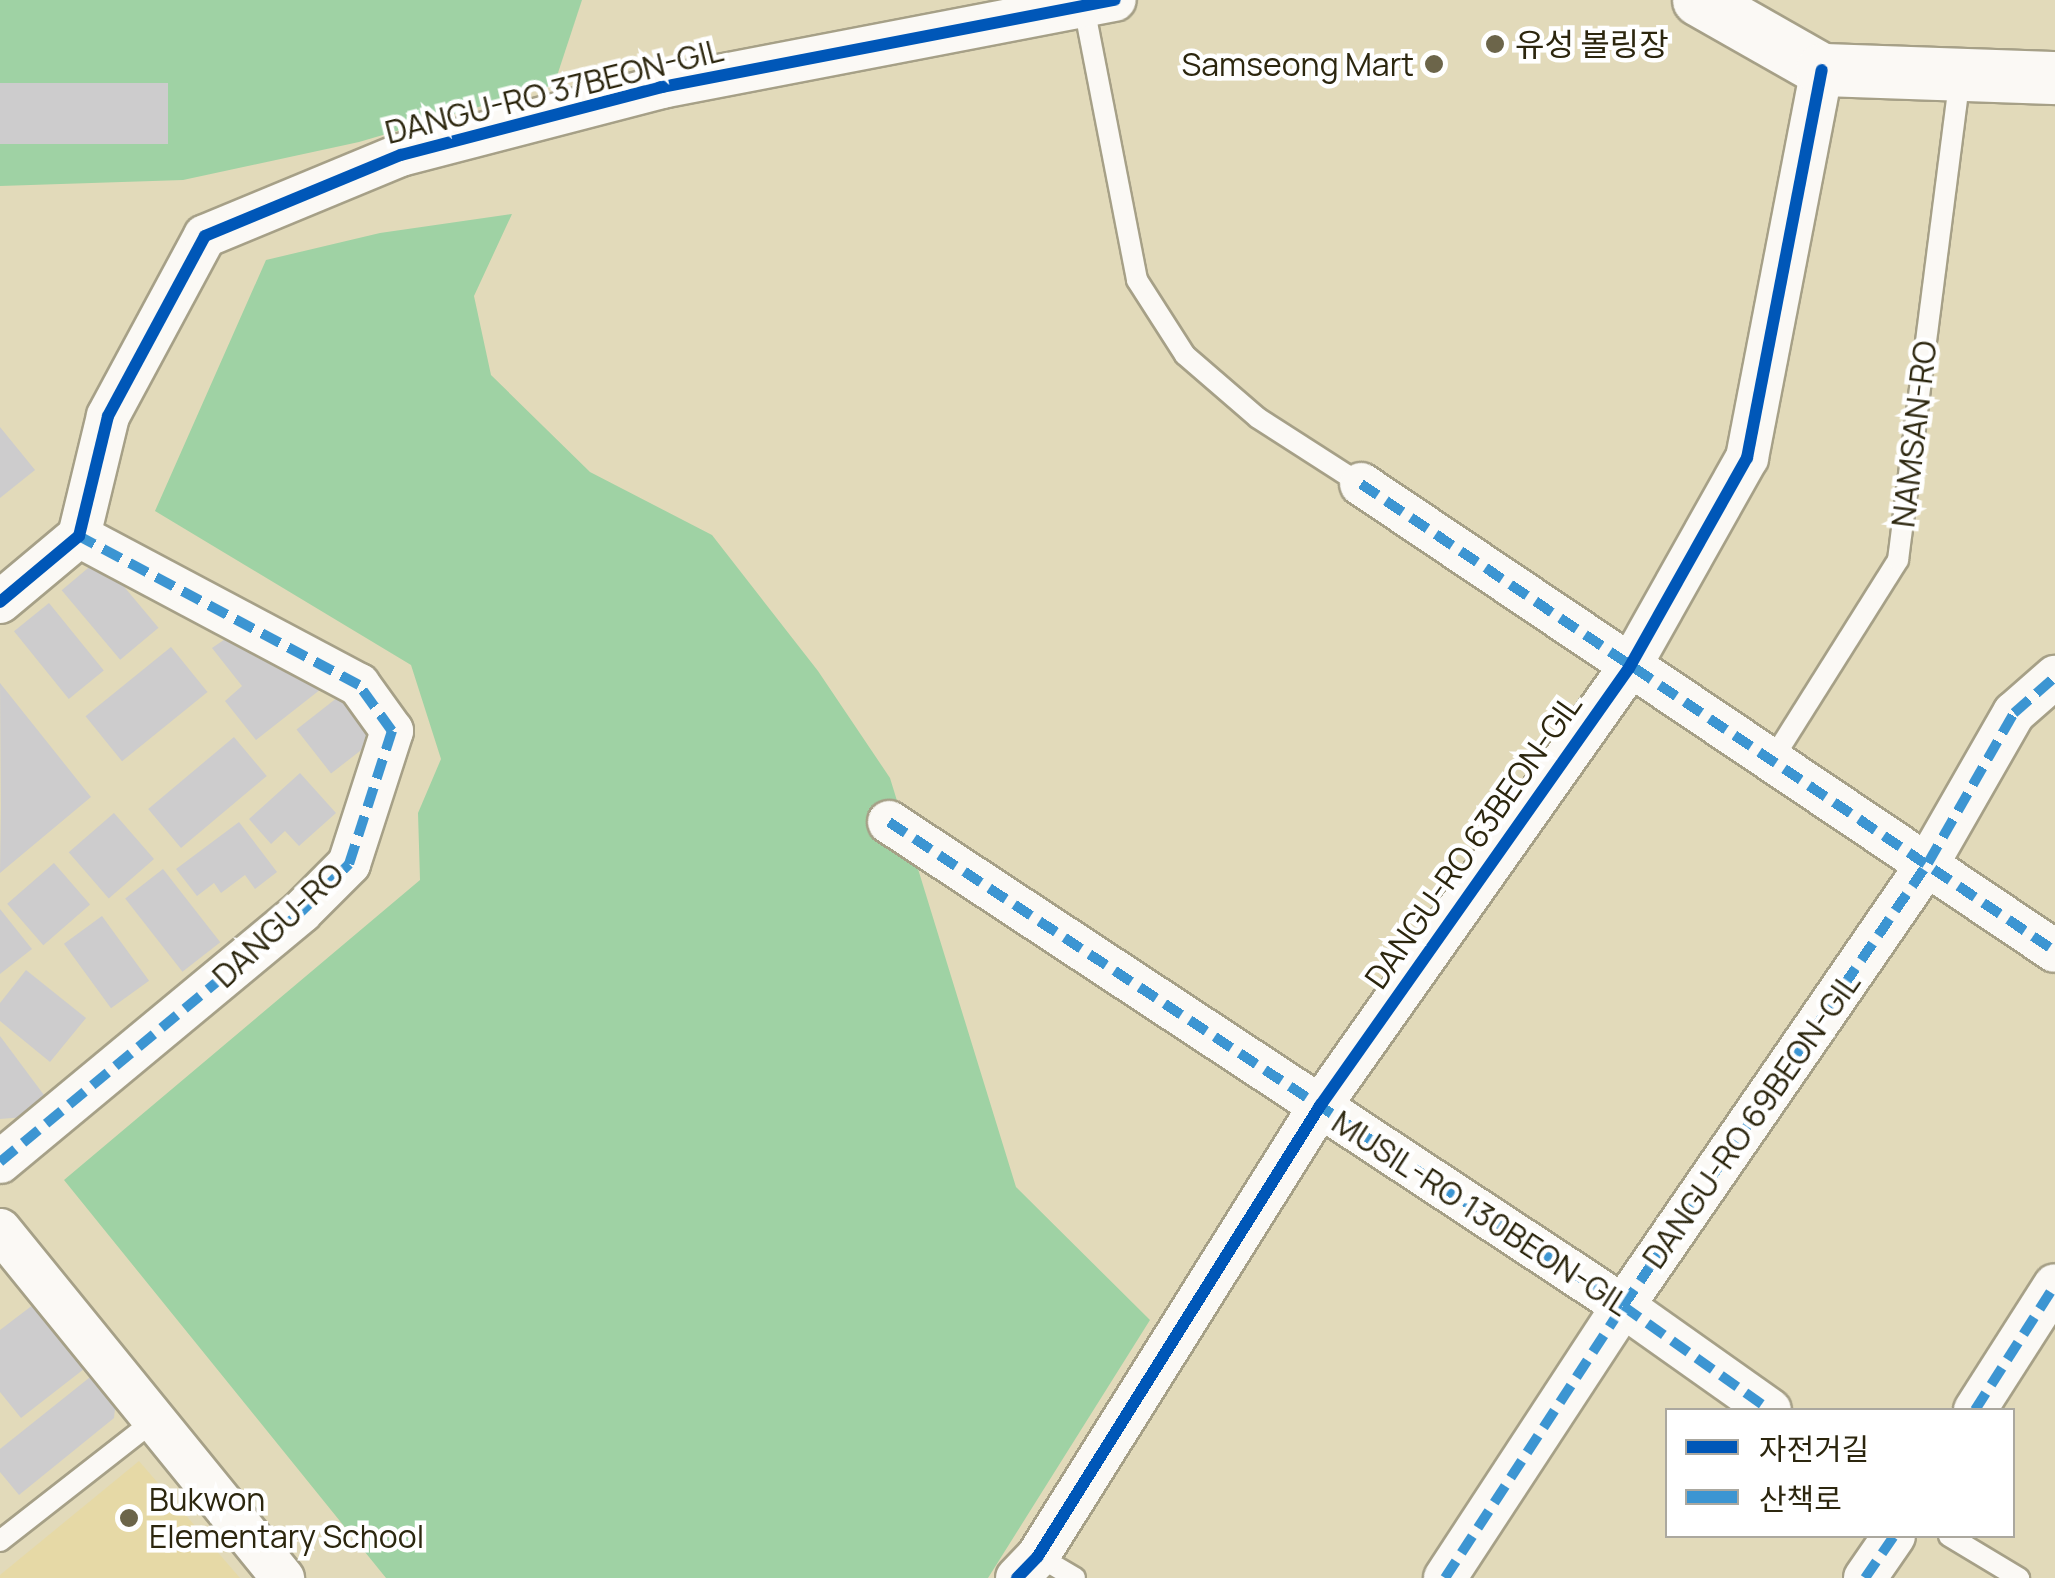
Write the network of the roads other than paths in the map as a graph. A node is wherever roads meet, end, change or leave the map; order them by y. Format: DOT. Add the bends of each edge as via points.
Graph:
graph roads {
  1 [pos="1699,0"];
  2 [pos="1100,4"];
  3 [pos="1822,70"];
  4 [pos="1960,77"];
  5 [pos="2055,78"];
  6 [pos="1361,484"];
  7 [pos="79,536"];
  8 [pos="0,602"];
  9 [pos="1628,668"];
  10 [pos="2055,677"];
  11 [pos="1774,757"];
  12 [pos="889,822"];
  13 [pos="1928,863"];
  14 [pos="2055,952"];
  15 [pos="1320,1106"];
  16 [pos="0,1162"];
  17 [pos="0,1230"];
  18 [pos="2055,1285"];
  19 [pos="1623,1306"];
  20 [pos="1767,1408"];
  21 [pos="1976,1408"];
  22 [pos="155,1420"];
  23 [pos="1893,1538"];
  24 [pos="1952,1538"];
  25 [pos="0,1541"];
  26 [pos="1028,1567"];
  27 [pos="283,1578"];
  28 [pos="1074,1578"];
  29 [pos="1445,1578"];
  30 [pos="1865,1578"];
  31 [pos="2019,1578"];
  1 -- 3 [label="street"];
  2 -- 6 [label="lane" via="1137,280 1184,355 1258,418"];
  2 -- 7 [label="street, DANGU-RO 37BEON-GIL" via="662,86 438,145 206,236 108,416"];
  3 -- 4 [label="street"];
  3 -- 9 [label="street, DANGU-RO 63BEON-GIL" via="1746,458"];
  4 -- 5 [label="street"];
  4 -- 11 [label="lane, NAMSAN-RO" via="1898,560"];
  6 -- 9 [label="street"];
  7 -- 8 [label="street"];
  7 -- 16 [label="street, DANGU-RO" via="359,684 392,731 348,864 302,912"];
  9 -- 11 [label="street"];
  9 -- 15 [label="street, DANGU-RO 63BEON-GIL"];
  10 -- 13 [label="street, DANGU-RO 69BEON-GIL" via="2014,713"];
  11 -- 13 [label="street"];
  12 -- 15 [label="street, MUSIL-RO 130BEON-GIL"];
  13 -- 14 [label="street"];
  13 -- 19 [label="street, DANGU-RO 69BEON-GIL"];
  15 -- 19 [label="street, MUSIL-RO 130BEON-GIL"];
  15 -- 26 [label="street, DANGU-RO 63BEON-GIL"];
  17 -- 22 [label="street"];
  18 -- 21 [label="street"];
  19 -- 20 [label="street, MUSIL-RO 130BEON-GIL"];
  19 -- 29 [label="street, DANGU-RO 69BEON-GIL"];
  22 -- 25 [label="lane"];
  22 -- 27 [label="street"];
  23 -- 30 [label="street"];
  24 -- 31 [label="lane"];
  26 -- 28 [label="lane"];
}
